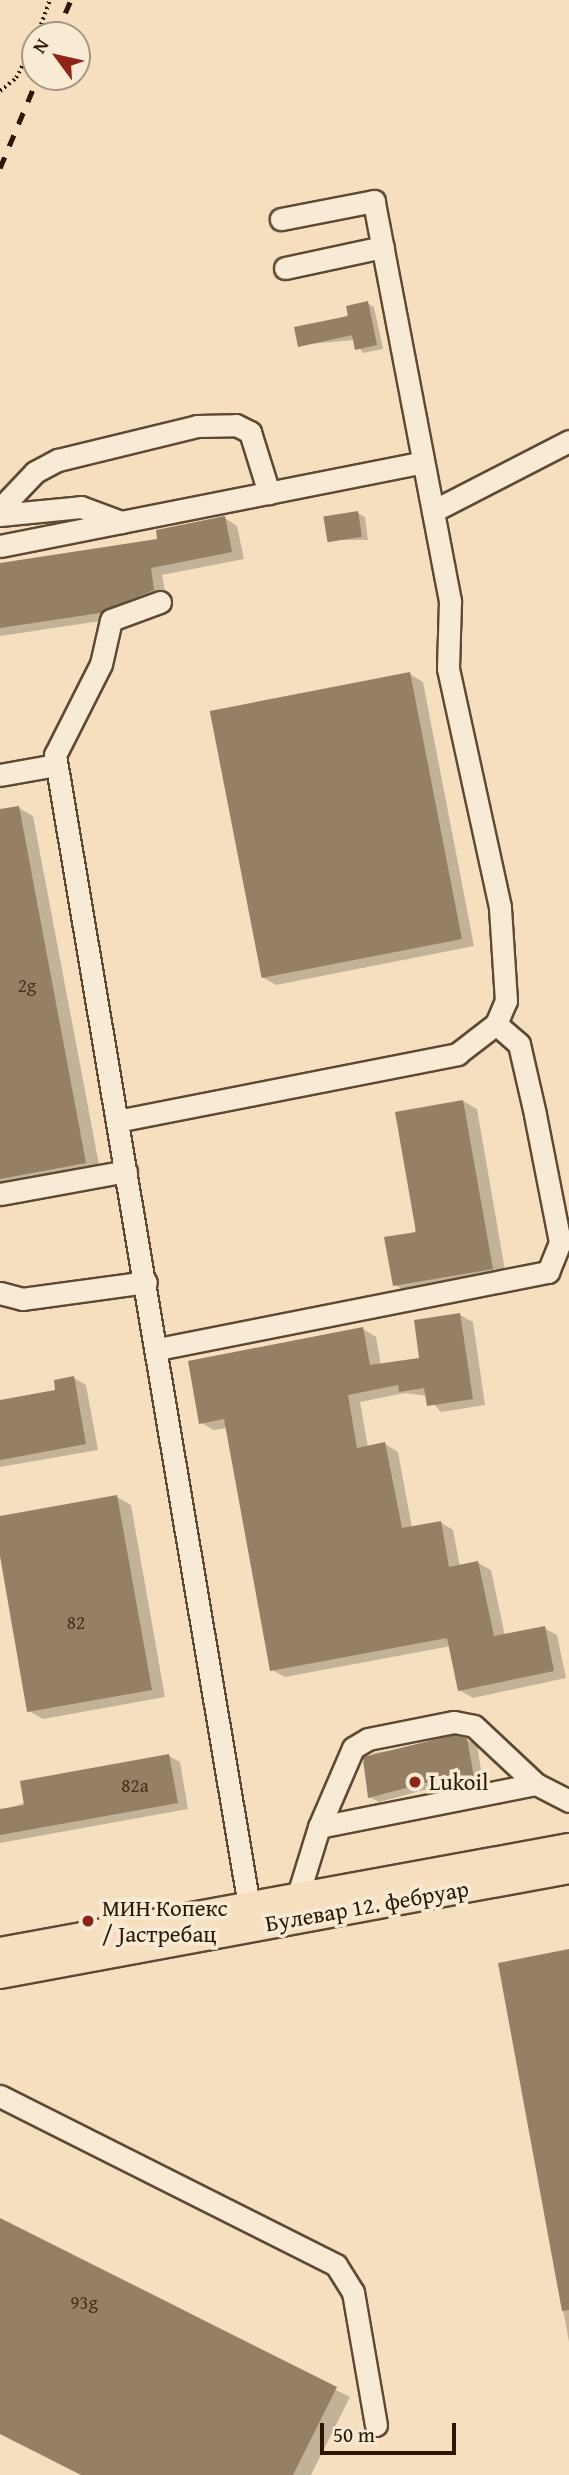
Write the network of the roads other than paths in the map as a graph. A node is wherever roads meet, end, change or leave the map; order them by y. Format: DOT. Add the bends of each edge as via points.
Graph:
graph roads {
  1 [pos="281,219"];
  2 [pos="383,247"];
  3 [pos="285,268"];
  4 [pos="569,441"];
  5 [pos="423,463"];
  6 [pos="270,493"];
  7 [pos="0,509"];
  8 [pos="433,511"];
  9 [pos="0,515"];
  10 [pos="121,522"];
  11 [pos="0,546"];
  12 [pos="160,602"];
  13 [pos="56,765"];
  14 [pos="0,775"];
  15 [pos="496,1024"];
  16 [pos="117,1121"];
  17 [pos="126,1171"];
  18 [pos="0,1194"];
  19 [pos="146,1282"];
  20 [pos="0,1293"];
  21 [pos="158,1349"];
  22 [pos="536,1784"];
  23 [pos="569,1801"];
  24 [pos="319,1827"];
  25 [pos="569,1848"];
  26 [pos="569,1869"];
  27 [pos="297,1898"];
  28 [pos="249,1906"];
  29 [pos="0,1952"];
  30 [pos="0,1974"];
  31 [pos="0,2096"];
  32 [pos="376,2425"];
  1 -- 2 [label="lane" via="374,201"];
  2 -- 3 [label="lane"];
  2 -- 5 [label="lane"];
  4 -- 8 [label="lane"];
  5 -- 6 [label="lane"];
  5 -- 8 [label="lane"];
  6 -- 7 [label="lane" via="250,432 236,425 197,426 58,460 36,472"];
  6 -- 10 [label="lane"];
  8 -- 15 [label="lane" via="450,601 448,668 508,965 506,1001"];
  9 -- 10 [label="lane" via="81,507"];
  10 -- 11 [label="lane"];
  12 -- 13 [label="lane" via="111,620 101,664 65,726"];
  13 -- 14 [label="lane"];
  13 -- 16 [label="lane"];
  15 -- 16 [label="lane" via="457,1054"];
  15 -- 21 [label="lane" via="519,1044 535,1114 560,1242 548,1272"];
  16 -- 17 [label="lane"];
  17 -- 18 [label="lane"];
  17 -- 19 [label="lane"];
  19 -- 20 [label="lane" via="22,1299"];
  19 -- 21 [label="lane"];
  21 -- 28 [label="lane"];
  22 -- 23 [label="lane"];
  22 -- 24 [label="lane"];
  22 -- 24 [label="lane" via="474,1726 454,1721 368,1739 353,1748"];
  24 -- 27 [label="lane"];
  25 -- 27 [label="main road, Булевар 12. фебруар"];
  26 -- 30 [label="main road, Булевар 12. фебруар"];
  27 -- 28 [label="main road, Булевар 12. фебруар"];
  28 -- 29 [label="main road, Булевар 12. фебруар"];
  31 -- 32 [label="lane" via="337,2265 353,2292"];
}
